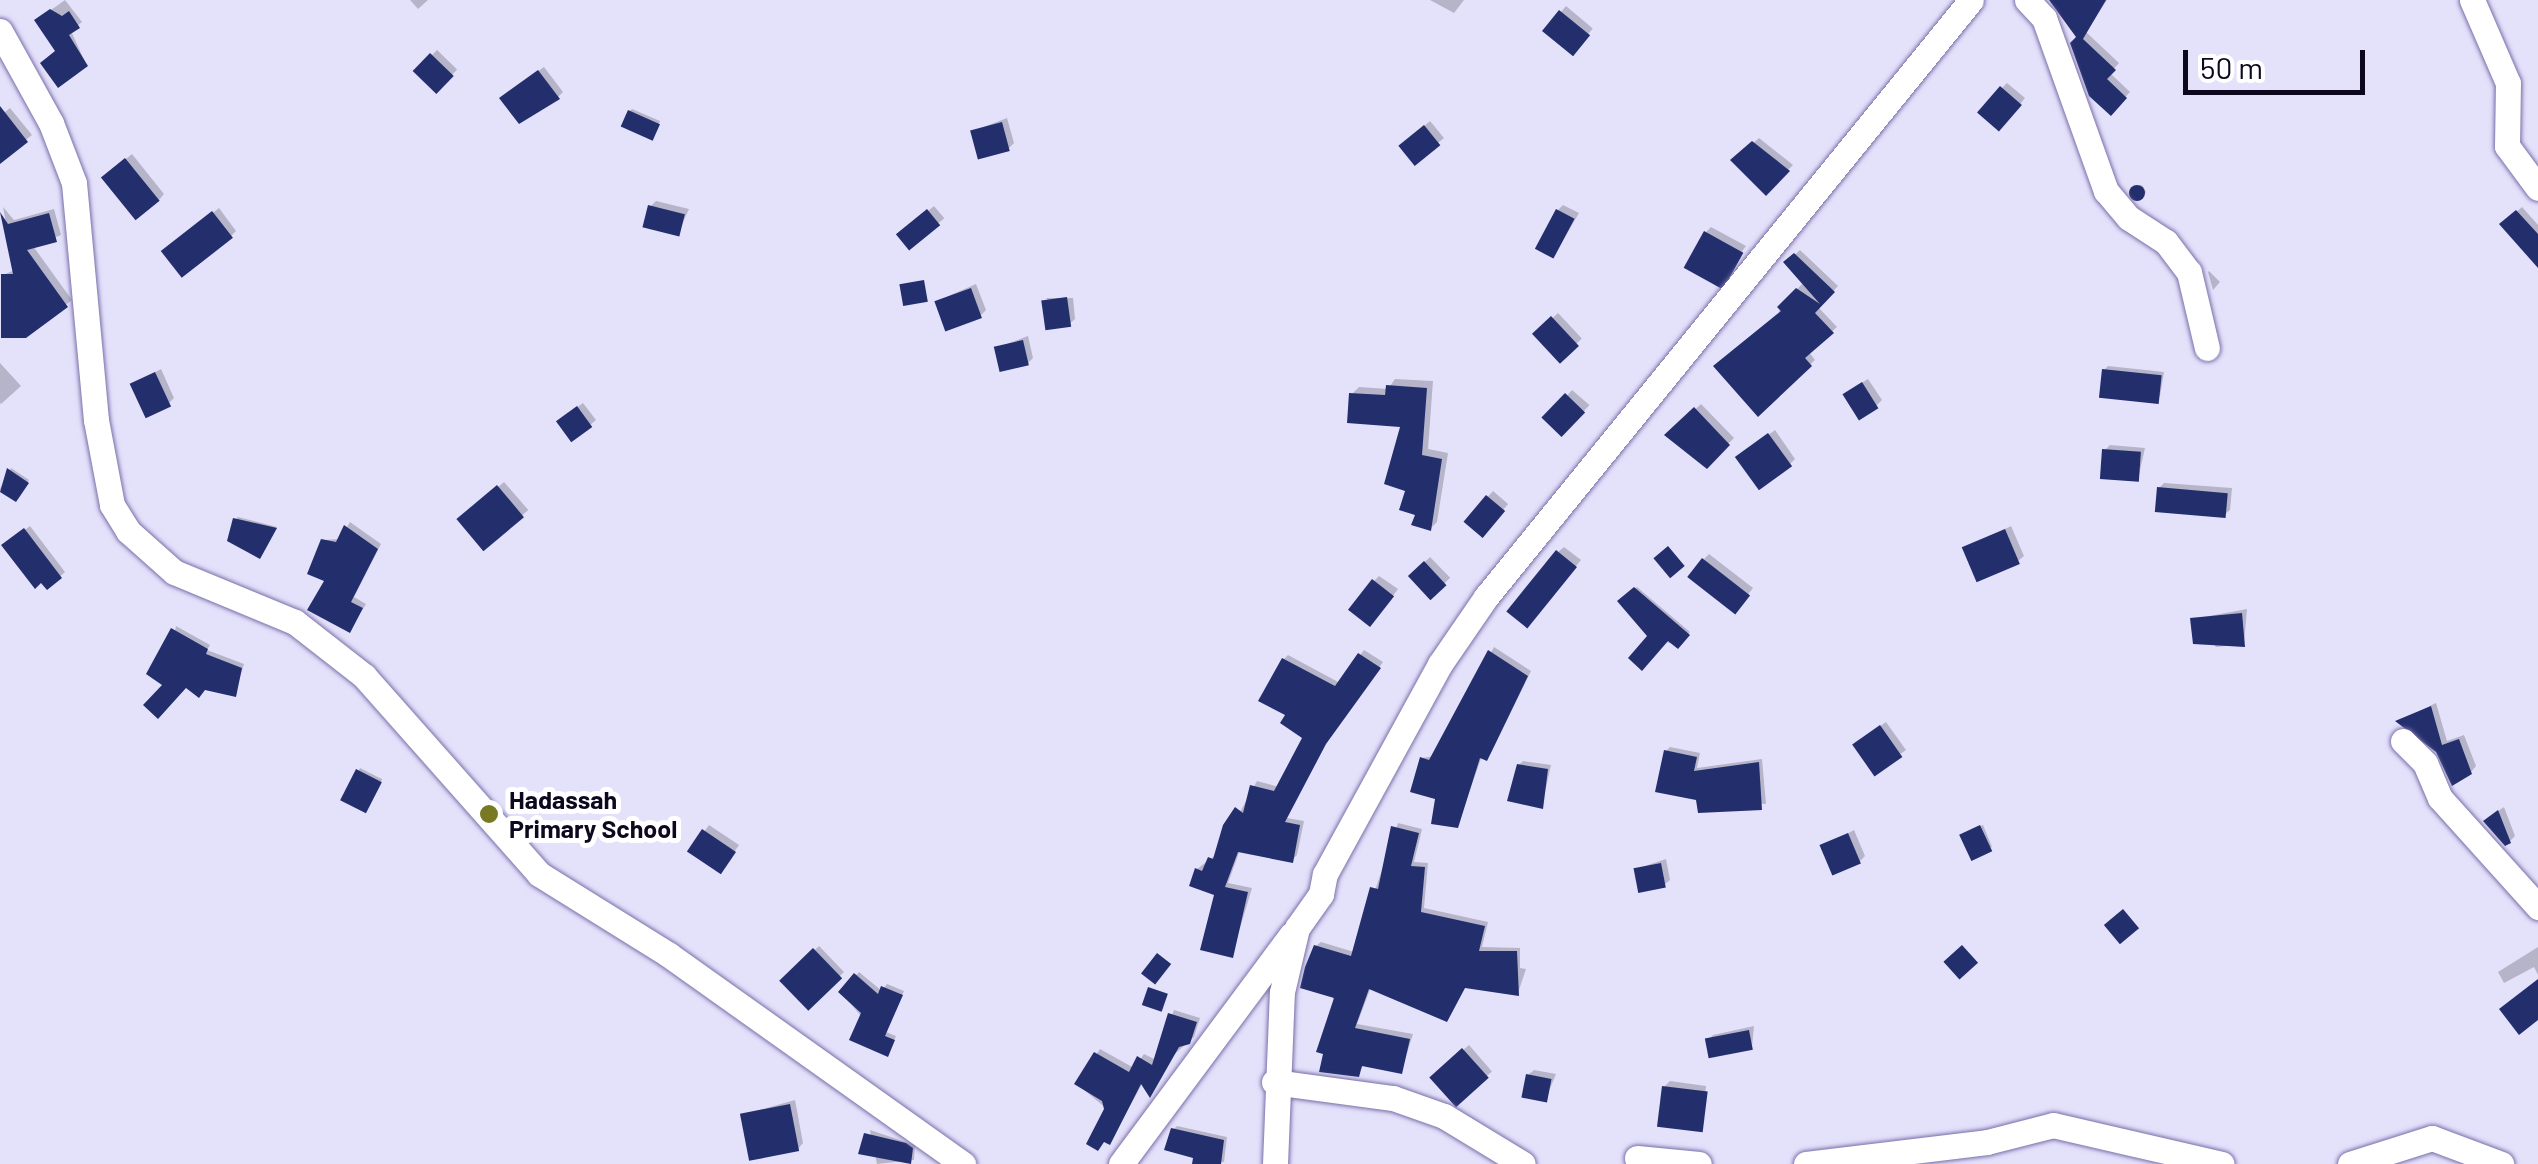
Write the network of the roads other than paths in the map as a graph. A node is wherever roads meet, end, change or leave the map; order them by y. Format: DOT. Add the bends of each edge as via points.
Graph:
graph roads {
  1 [pos="1971,0"];
  2 [pos="2027,0"];
  3 [pos="2472,0"];
  4 [pos="0,31"];
  5 [pos="2538,188"];
  6 [pos="2207,348"];
  7 [pos="2403,741"];
  8 [pos="2538,908"];
  9 [pos="1297,928"];
  10 [pos="1274,1082"];
  11 [pos="1637,1158"];
  12 [pos="963,1164"];
  13 [pos="1121,1164"];
  14 [pos="1275,1164"];
  15 [pos="1523,1164"];
  16 [pos="1699,1164"];
  17 [pos="1806,1164"];
  18 [pos="2222,1164"];
  19 [pos="2350,1164"];
  20 [pos="2501,1164"];
  1 -- 9 [label="street" via="1486,598 1440,664"];
  2 -- 6 [label="street" via="2044,18 2106,191 2128,218 2166,242 2189,272"];
  3 -- 5 [label="street" via="2508,83 2508,146"];
  4 -- 12 [label="street" via="74,183 96,420 112,505 128,531 174,572 294,622 364,676 539,874 669,954"];
  7 -- 8 [label="street" via="2425,764 2440,798"];
  9 -- 10 [label="street" via="1282,992"];
  9 -- 13 [label="street"];
  10 -- 14 [label="street"];
  10 -- 15 [label="street" via="1393,1098 1444,1116"];
  11 -- 16 [label="street"];
  17 -- 18 [label="street" via="1986,1142 2052,1125"];
  19 -- 20 [label="street" via="2432,1138"];
}
